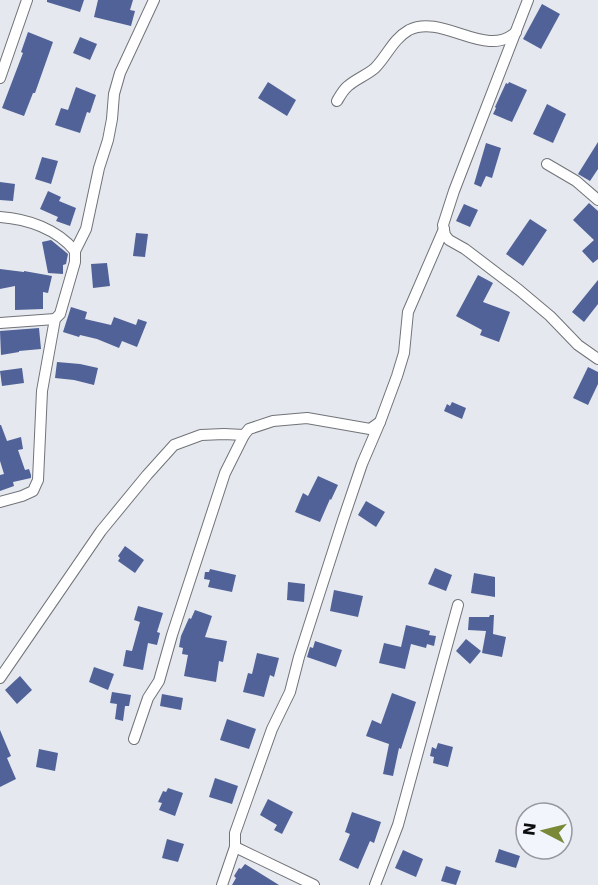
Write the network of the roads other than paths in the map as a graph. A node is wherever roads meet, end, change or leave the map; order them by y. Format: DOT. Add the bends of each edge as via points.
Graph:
graph roads {
  1 [pos="27,0"];
  2 [pos="154,0"];
  3 [pos="528,0"];
  4 [pos="516,32"];
  5 [pos="0,78"];
  6 [pos="337,101"];
  7 [pos="547,164"];
  8 [pos="598,200"];
  9 [pos="0,217"];
  10 [pos="444,229"];
  11 [pos="75,251"];
  12 [pos="55,319"];
  13 [pos="0,323"];
  14 [pos="598,360"];
  15 [pos="380,422"];
  16 [pos="244,435"];
  17 [pos="0,502"];
  18 [pos="458,605"];
  19 [pos="0,678"];
  20 [pos="134,739"];
  21 [pos="235,847"];
  22 [pos="222,885"];
  23 [pos="314,885"];
  24 [pos="375,885"];
  1 -- 5 [label="street"];
  2 -- 11 [label="street" via="120,73 86,229"];
  3 -- 4 [label="street"];
  4 -- 6 [label="street" via="500,40 488,40 440,27 410,30 399,37 374,68 347,87"];
  4 -- 10 [label="street" via="454,191"];
  7 -- 8 [label="street"];
  9 -- 11 [label="street" via="49,230"];
  10 -- 14 [label="street" via="449,240 519,290"];
  10 -- 15 [label="street" via="408,312 404,353"];
  11 -- 12 [label="street" via="60,314"];
  12 -- 13 [label="street"];
  12 -- 17 [label="street" via="42,391 38,480 33,491"];
  15 -- 16 [label="street" via="370,429 307,418 273,421 249,429"];
  15 -- 21 [label="street" via="343,520 290,692 272,729 235,833"];
  16 -- 19 [label="street" via="201,435 174,445 101,531"];
  16 -- 20 [label="street" via="225,473 159,681 148,698"];
  18 -- 24 [label="street" via="398,825"];
  21 -- 22 [label="street"];
  21 -- 23 [label="street"];
}
